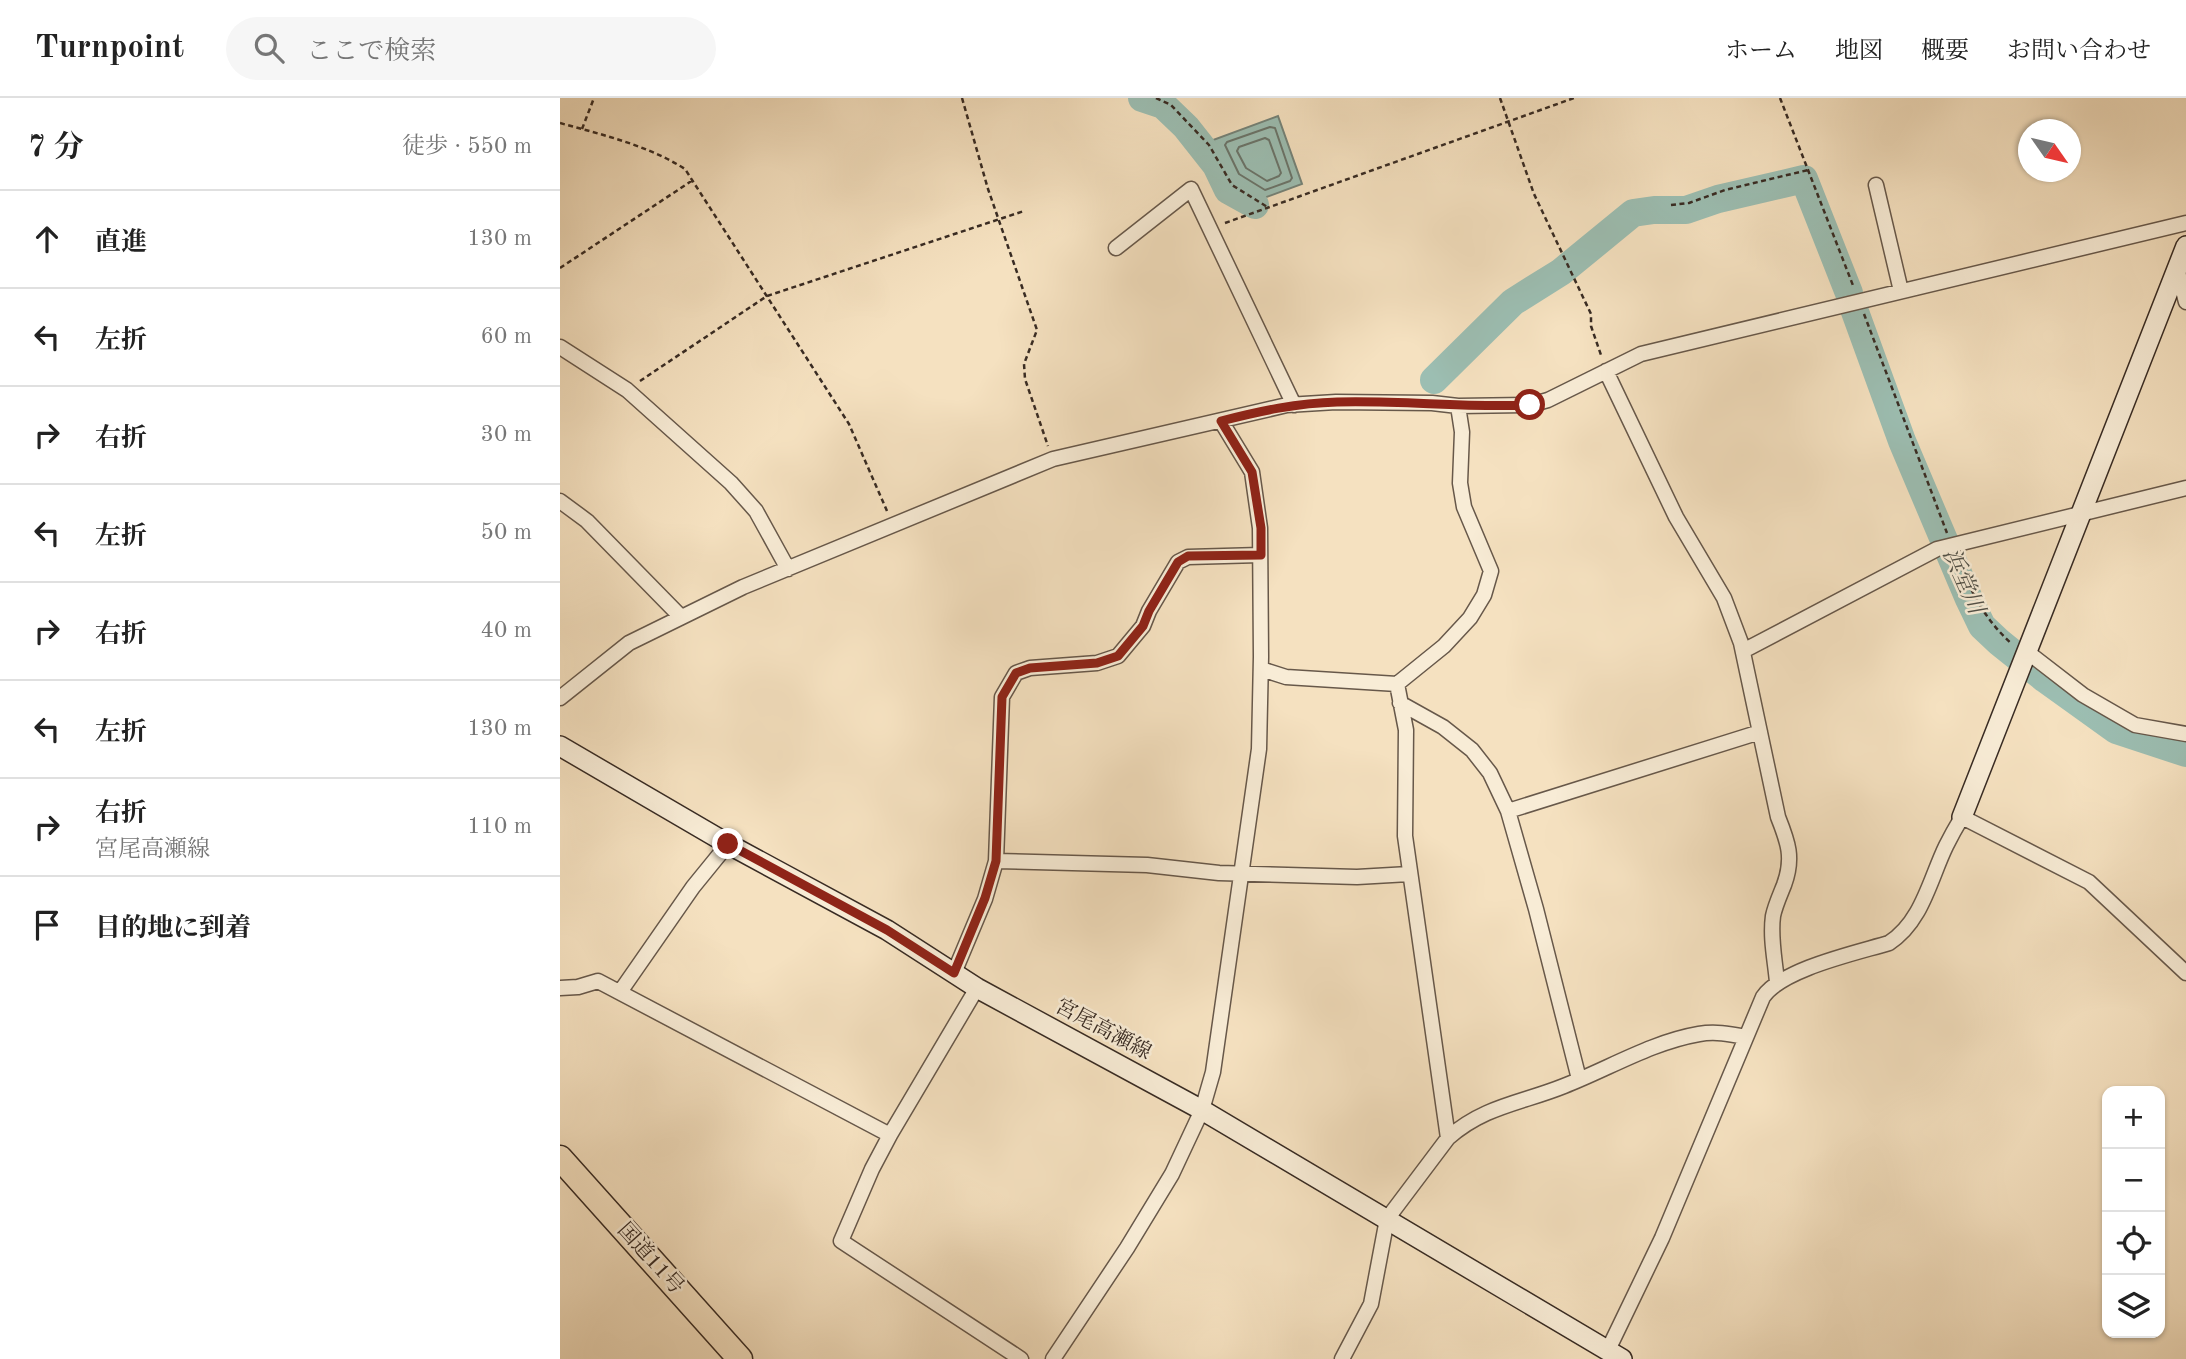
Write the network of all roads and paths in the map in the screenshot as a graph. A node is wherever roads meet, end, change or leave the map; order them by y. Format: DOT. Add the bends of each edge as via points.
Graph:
graph roads {
  1 [pos="594,98"];
  2 [pos="962,98"];
  3 [pos="1156,98"];
  4 [pos="1500,98"];
  5 [pos="1574,98"];
  6 [pos="1780,98"];
  7 [pos="1509,122"];
  8 [pos="560,123"];
  9 [pos="582,130"];
  10 [pos="1808,170"];
  11 [pos="693,180"];
  12 [pos="1876,185"];
  13 [pos="1671,205"];
  14 [pos="1269,208"];
  15 [pos="1024,211"];
  16 [pos="999,219"];
  17 [pos="2186,223"];
  18 [pos="1210,229"];
  19 [pos="2186,246"];
  20 [pos="1116,248"];
  21 [pos="560,268"];
  22 [pos="2177,268"];
  23 [pos="1900,291"];
  24 [pos="767,296"];
  25 [pos="1858,301"];
  26 [pos="2186,302"];
  27 [pos="560,347"];
  28 [pos="1606,371"];
  29 [pos="627,390"];
  30 [pos="1294,405"];
  31 [pos="1458,406"];
  32 [pos="1221,421"];
  33 [pos="1053,459"];
  34 [pos="2186,488"];
  35 [pos="560,501"];
  36 [pos="2079,515"];
  37 [pos="895,526"];
  38 [pos="1946,546"];
  39 [pos="1261,555"];
  40 [pos="788,569"];
  41 [pos="681,617"];
  42 [pos="1743,651"];
  43 [pos="2024,657"];
  44 [pos="1261,668"];
  45 [pos="1397,684"];
  46 [pos="560,698"];
  47 [pos="1400,703"];
  48 [pos="1760,732"];
  49 [pos="2186,734"];
  50 [pos="560,746"];
  51 [pos="1508,811"];
  52 [pos="1962,817"];
  53 [pos="728,844"];
  54 [pos="996,861"];
  55 [pos="1242,873"];
  56 [pos="1409,874"];
  57 [pos="954,973"];
  58 [pos="2186,974"];
  59 [pos="1777,982"];
  60 [pos="560,988"];
  61 [pos="977,988"];
  62 [pos="620,992"];
  63 [pos="1746,1037"];
  64 [pos="1579,1079"];
  65 [pos="1202,1110"];
  66 [pos="890,1135"];
  67 [pos="1448,1138"];
  68 [pos="560,1158"];
  69 [pos="1387,1219"];
  70 [pos="1612,1356"];
  71 [pos="740,1359"];
  72 [pos="1021,1359"];
  73 [pos="1053,1359"];
  74 [pos="1342,1359"];
  1 -- 9 [label="path"];
  2 -- 16 [label="path"];
  3 -- 14 [label="path" via="1171,105 1209,145 1233,185"];
  4 -- 7 [label="path"];
  5 -- 7 [label="path"];
  6 -- 10 [label="path"];
  7 -- 14 [label="path"];
  7 -- 28 [label="path" via="1534,194 1591,314"];
  8 -- 9 [label="path"];
  9 -- 11 [label="path" via="670,159"];
  10 -- 13 [label="path"];
  10 -- 25 [label="path"];
  11 -- 21 [label="path"];
  11 -- 24 [label="path"];
  12 -- 23 [label="street"];
  14 -- 18 [label="path"];
  15 -- 16 [label="path"];
  16 -- 24 [label="path"];
  16 -- 33 [label="path" via="1037,330 1024,364 1025,379"];
  17 -- 23 [label="street"];
  18 -- 20 [label="street" via="1191,189"];
  18 -- 30 [label="street"];
  19 -- 22 [label="main road"];
  22 -- 26 [label="street"];
  22 -- 36 [label="main road"];
  23 -- 25 [label="street"];
  24 -- 29 [label="path"];
  24 -- 37 [label="path" via="849,424"];
  25 -- 28 [label="street" via="1641,354"];
  25 -- 38 [label="path"];
  27 -- 29 [label="street"];
  28 -- 31 [label="street" via="1539,403"];
  28 -- 42 [label="street" via="1676,517 1724,598"];
  29 -- 40 [label="street" via="731,483 756,511"];
  30 -- 31 [label="street"];
  30 -- 32 [label="street"];
  31 -- 45 [label="street" via="1464,507 1491,571 1470,618"];
  32 -- 33 [label="street"];
  32 -- 39 [label="street" via="1252,472"];
  33 -- 37 [label="street"];
  34 -- 36 [label="street"];
  35 -- 41 [label="street" via="587,521"];
  36 -- 38 [label="street"];
  36 -- 43 [label="main road"];
  37 -- 40 [label="street"];
  38 -- 42 [label="street"];
  38 -- 43 [label="path" via="1982,611"];
  39 -- 44 [label="street"];
  39 -- 54 [label="street" via="1188,556 1178,562 1143,626 1118,656 1016,673 1002,697"];
  40 -- 41 [label="street"];
  41 -- 46 [label="street" via="629,643"];
  42 -- 48 [label="street"];
  43 -- 49 [label="street" via="2135,725"];
  43 -- 52 [label="main road"];
  44 -- 45 [label="street" via="1286,677"];
  44 -- 55 [label="street" via="1259,749"];
  45 -- 47 [label="street"];
  47 -- 51 [label="street" via="1472,750 1490,772"];
  47 -- 56 [label="street" via="1406,730"];
  48 -- 51 [label="street"];
  48 -- 59 [label="street" via="1791,858 1774,912"];
  50 -- 53 [label="main road, 宮尾高瀬線"];
  51 -- 64 [label="street"];
  52 -- 58 [label="street" via="2089,882"];
  52 -- 59 [label="street" via="1914,918 1898,937"];
  53 -- 57 [label="main road, 宮尾高瀬線" via="887,930"];
  53 -- 62 [label="street"];
  54 -- 55 [label="street"];
  54 -- 57 [label="street"];
  55 -- 56 [label="street"];
  55 -- 65 [label="street" via="1213,1072"];
  56 -- 67 [label="street"];
  57 -- 61 [label="main road, 宮尾高瀬線"];
  59 -- 63 [label="street" via="1763,997"];
  60 -- 62 [label="street" via="598,981"];
  61 -- 65 [label="main road, 宮尾高瀬線"];
  61 -- 66 [label="street"];
  62 -- 66 [label="street"];
  63 -- 64 [label="street" via="1698,1034"];
  63 -- 70 [label="street"];
  64 -- 67 [label="street" via="1487,1111"];
  65 -- 69 [label="main road, 宮尾高瀬線"];
  65 -- 73 [label="street" via="1172,1174"];
  66 -- 72 [label="street" via="841,1241"];
  67 -- 69 [label="street"];
  68 -- 71 [label="highway, 国道11号"];
  69 -- 70 [label="main road, 宮尾高瀬線"];
  69 -- 74 [label="street" via="1371,1304"];
}
